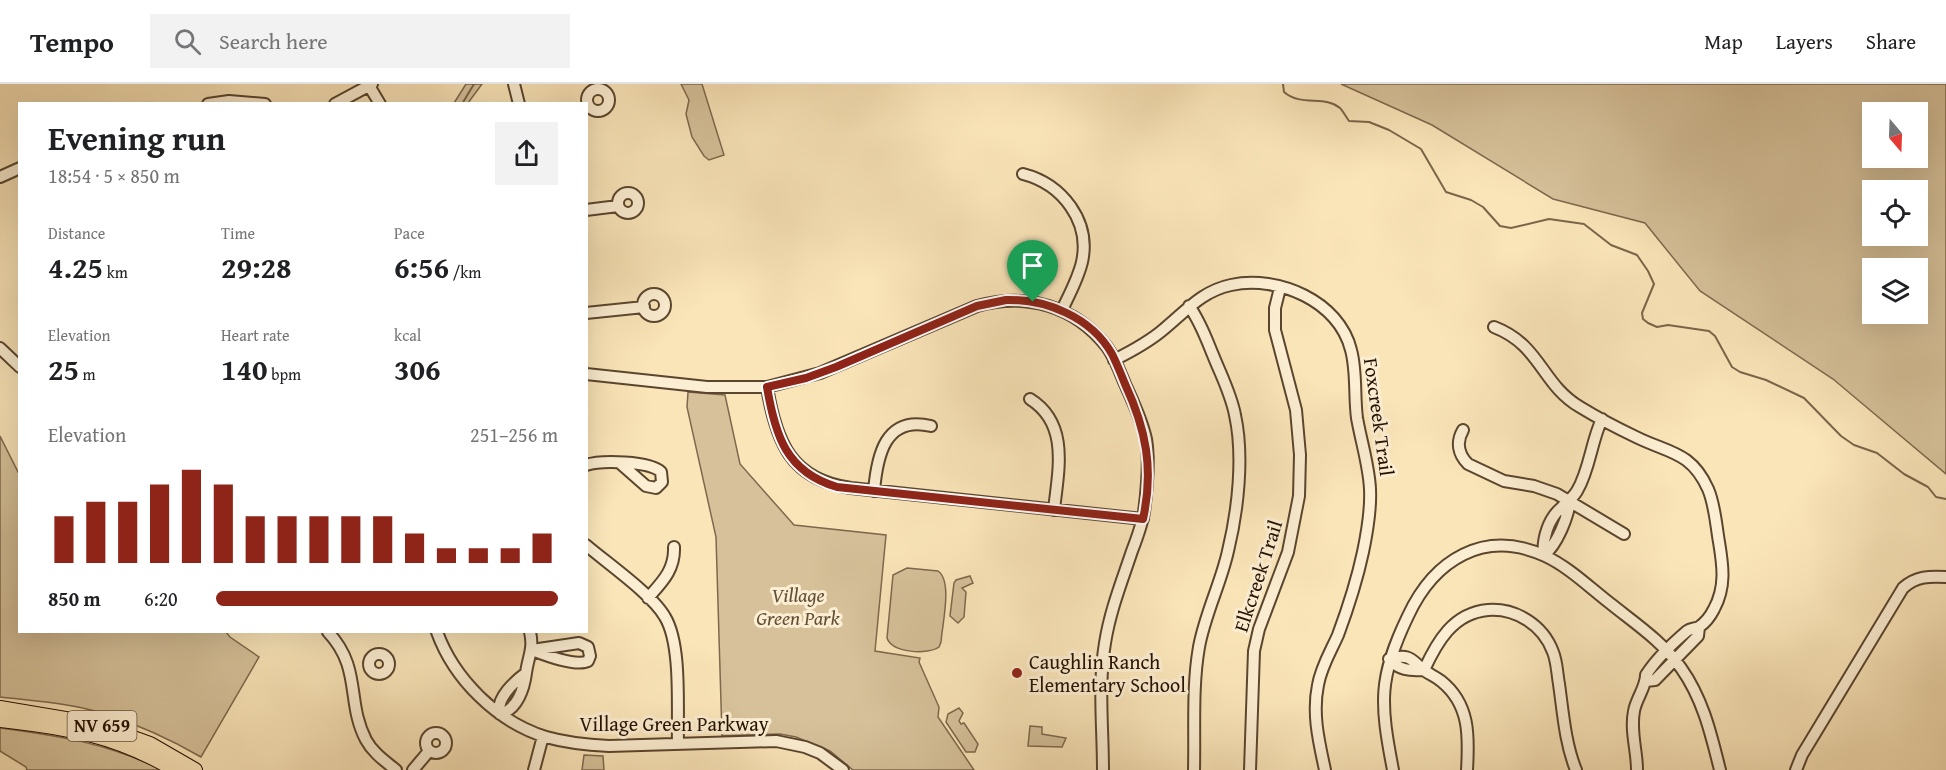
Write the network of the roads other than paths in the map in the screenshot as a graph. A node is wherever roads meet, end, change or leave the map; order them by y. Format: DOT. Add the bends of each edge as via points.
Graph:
graph roads {
  1 [pos="514,84"];
  2 [pos="369,85"];
  3 [pos="227,102"];
  4 [pos="246,102"];
  5 [pos="339,102"];
  6 [pos="379,102"];
  7 [pos="518,102"];
  8 [pos="18,169"];
  9 [pos="1023,174"];
  10 [pos="0,177"];
  11 [pos="618,206"];
  12 [pos="588,210"];
  13 [pos="1280,288"];
  14 [pos="1189,306"];
  15 [pos="644,307"];
  16 [pos="1062,310"];
  17 [pos="588,313"];
  18 [pos="1494,327"];
  19 [pos="0,348"];
  20 [pos="1114,360"];
  21 [pos="18,364"];
  22 [pos="588,374"];
  23 [pos="767,387"];
  24 [pos="1030,399"];
  25 [pos="1602,419"];
  26 [pos="931,426"];
  27 [pos="1463,430"];
  28 [pos="621,464"];
  29 [pos="588,465"];
  30 [pos="874,491"];
  31 [pos="1570,501"];
  32 [pos="1054,510"];
  33 [pos="1143,519"];
  34 [pos="1624,534"];
  35 [pos="588,547"];
  36 [pos="674,547"];
  37 [pos="1544,555"];
  38 [pos="1946,577"];
  39 [pos="648,597"];
  40 [pos="1700,627"];
  41 [pos="329,633"];
  42 [pos="438,633"];
  43 [pos="530,633"];
  44 [pos="532,650"];
  45 [pos="1667,651"];
  46 [pos="1389,659"];
  47 [pos="1675,660"];
  48 [pos="368,666"];
  49 [pos="350,670"];
  50 [pos="1424,670"];
  51 [pos="1646,681"];
  52 [pos="0,708"];
  53 [pos="500,714"];
  54 [pos="0,720"];
  55 [pos="543,736"];
  56 [pos="678,744"];
  57 [pos="429,751"];
  58 [pos="175,770"];
  59 [pos="195,770"];
  60 [pos="396,770"];
  61 [pos="412,770"];
  62 [pos="534,770"];
  63 [pos="843,770"];
  64 [pos="1102,770"];
  65 [pos="1194,770"];
  66 [pos="1250,770"];
  67 [pos="1325,770"];
  68 [pos="1393,770"];
  69 [pos="1467,770"];
  70 [pos="1576,770"];
  71 [pos="1638,770"];
  72 [pos="1720,770"];
  73 [pos="1796,770"];
  1 -- 7 [label="street"];
  2 -- 5 [label="street"];
  2 -- 6 [label="street"];
  3 -- 4 [label="street"];
  8 -- 10 [label="street"];
  9 -- 16 [label="street" via="1059,193 1079,222 1083,260"];
  11 -- 12 [label="street"];
  13 -- 14 [label="street, Foxcreek Trail" via="1253,283 1232,285"];
  13 -- 66 [label="street, Elkcreek Trail" via="1275,330 1296,410 1299,496 1288,552 1254,651"];
  13 -- 67 [label="street, Foxcreek Trail" via="1321,305 1347,338 1370,484 1357,577 1318,686 1316,721"];
  14 -- 20 [label="street, Foxcreek Trail" via="1151,339"];
  14 -- 65 [label="street" via="1229,393 1239,452 1233,530 1197,659"];
  15 -- 17 [label="street"];
  16 -- 20 [label="street" via="1086,325 1107,346"];
  16 -- 23 [label="street" via="1020,300 984,304 836,367"];
  18 -- 25 [label="street" via="1524,344 1570,401"];
  19 -- 21 [label="street"];
  20 -- 33 [label="street" via="1139,414 1146,442"];
  22 -- 23 [label="street" via="707,387"];
  23 -- 30 [label="street" via="778,437 798,466 826,483"];
  24 -- 32 [label="street" via="1047,415 1059,446"];
  25 -- 31 [label="street" via="1582,480"];
  25 -- 40 [label="street" via="1677,453 1699,473 1708,490 1724,576 1713,611"];
  26 -- 30 [label="street" via="907,426 892,434 878,457"];
  27 -- 31 [label="street" via="1459,448 1468,464 1496,478 1534,486"];
  28 -- 29 [label="street"];
  30 -- 32 [label="street"];
  31 -- 34 [label="street"];
  31 -- 37 [label="street" via="1568,516"];
  32 -- 33 [label="street"];
  33 -- 64 [label="street" via="1105,644"];
  35 -- 39 [label="street"];
  36 -- 39 [label="street" via="671,570"];
  37 -- 45 [label="street"];
  37 -- 46 [label="street" via="1498,546 1475,550 1453,560 1418,594"];
  38 -- 73 [label="street" via="1922,577 1903,588"];
  39 -- 56 [label="street" via="664,615 674,638"];
  40 -- 45 [label="street" via="1690,629"];
  40 -- 47 [label="street" via="1698,636"];
  41 -- 49 [label="street" via="341,646"];
  42 -- 53 [label="street, Village Green Parkway" via="459,672"];
  43 -- 44 [label="street"];
  44 -- 44 [label="street" via="577,663 590,656 588,646 579,643"];
  44 -- 53 [label="street" via="525,684 508,712"];
  45 -- 47 [label="street"];
  45 -- 51 [label="street" via="1648,671"];
  46 -- 50 [label="street" via="1409,658"];
  46 -- 68 [label="street" via="1383,703"];
  47 -- 51 [label="street" via="1655,680"];
  47 -- 72 [label="street" via="1700,702"];
  48 -- 49 [label="street"];
  49 -- 60 [label="street" via="367,742"];
  50 -- 69 [label="street" via="1452,691 1464,712"];
  50 -- 70 [label="street" via="1440,639 1461,618 1499,610 1531,622 1547,639 1556,661 1564,723"];
  51 -- 71 [label="street" via="1633,713"];
  52 -- 59 [label="main road, NV 659" via="95,724 124,733"];
  53 -- 55 [label="street, Village Green Parkway"];
  54 -- 58 [label="main road, NV 659" via="105,738"];
  55 -- 56 [label="street, Village Green Parkway" via="585,745"];
  55 -- 62 [label="street"];
  56 -- 63 [label="street, Village Green Parkway" via="790,743 820,753"];
  57 -- 61 [label="street"];
}
